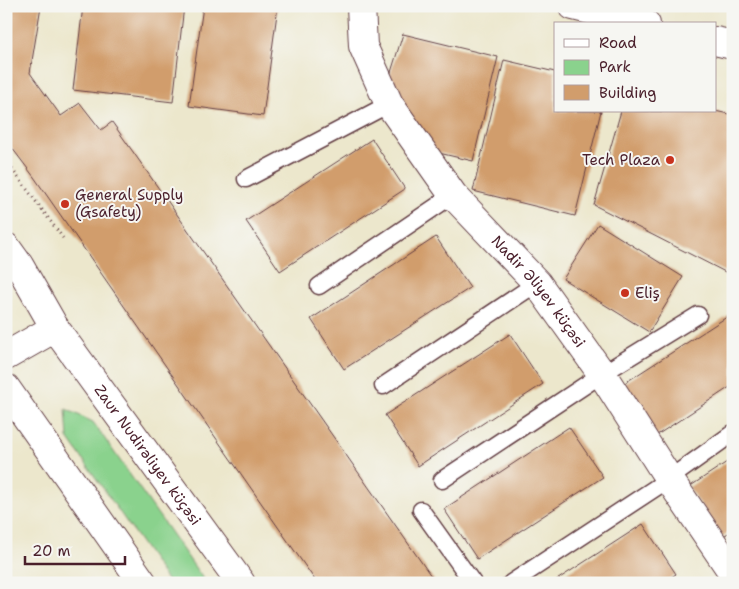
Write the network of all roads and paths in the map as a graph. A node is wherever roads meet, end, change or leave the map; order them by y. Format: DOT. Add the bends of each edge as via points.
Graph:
graph roads {
  1 [pos="361,6"];
  2 [pos="573,6"];
  3 [pos="638,22"];
  4 [pos="716,40"];
  5 [pos="733,45"];
  6 [pos="389,104"];
  7 [pos="6,161"];
  8 [pos="246,179"];
  9 [pos="453,195"];
  10 [pos="63,238"];
  11 [pos="6,247"];
  12 [pos="537,283"];
  13 [pos="319,286"];
  14 [pos="698,315"];
  15 [pos="55,328"];
  16 [pos="6,356"];
  17 [pos="602,374"];
  18 [pos="382,386"];
  19 [pos="6,388"];
  20 [pos="733,433"];
  21 [pos="670,479"];
  22 [pos="442,480"];
  23 [pos="421,510"];
  24 [pos="733,573"];
  25 [pos="143,583"];
  26 [pos="241,583"];
  27 [pos="473,583"];
  28 [pos="511,583"];
  29 [pos="719,583"];
  1 -- 6 [label="street, Nadir Əliyev küçəsi" via="363,46"];
  2 -- 3 [label="street"];
  4 -- 5 [label="street"];
  6 -- 8 [label="lane"];
  6 -- 9 [label="street, Nadir Əliyev küçəsi"];
  7 -- 10 [label="path"];
  9 -- 12 [label="street, Nadir Əliyev küçəsi"];
  9 -- 13 [label="lane"];
  11 -- 15 [label="street, Zaur Nudirəliyev küçəsi"];
  12 -- 17 [label="street, Nadir Əliyev küçəsi"];
  12 -- 18 [label="lane"];
  14 -- 17 [label="lane"];
  15 -- 16 [label="street"];
  15 -- 26 [label="street, Zaur Nudirəliyev küçəsi"];
  17 -- 21 [label="street, Nadir Əliyev küçəsi"];
  17 -- 22 [label="lane"];
  19 -- 25 [label="street"];
  20 -- 21 [label="lane"];
  21 -- 24 [label="street, Nadir Əliyev küçəsi"];
  21 -- 28 [label="lane"];
  23 -- 27 [label="lane"];
  24 -- 29 [label="lane"];
}
